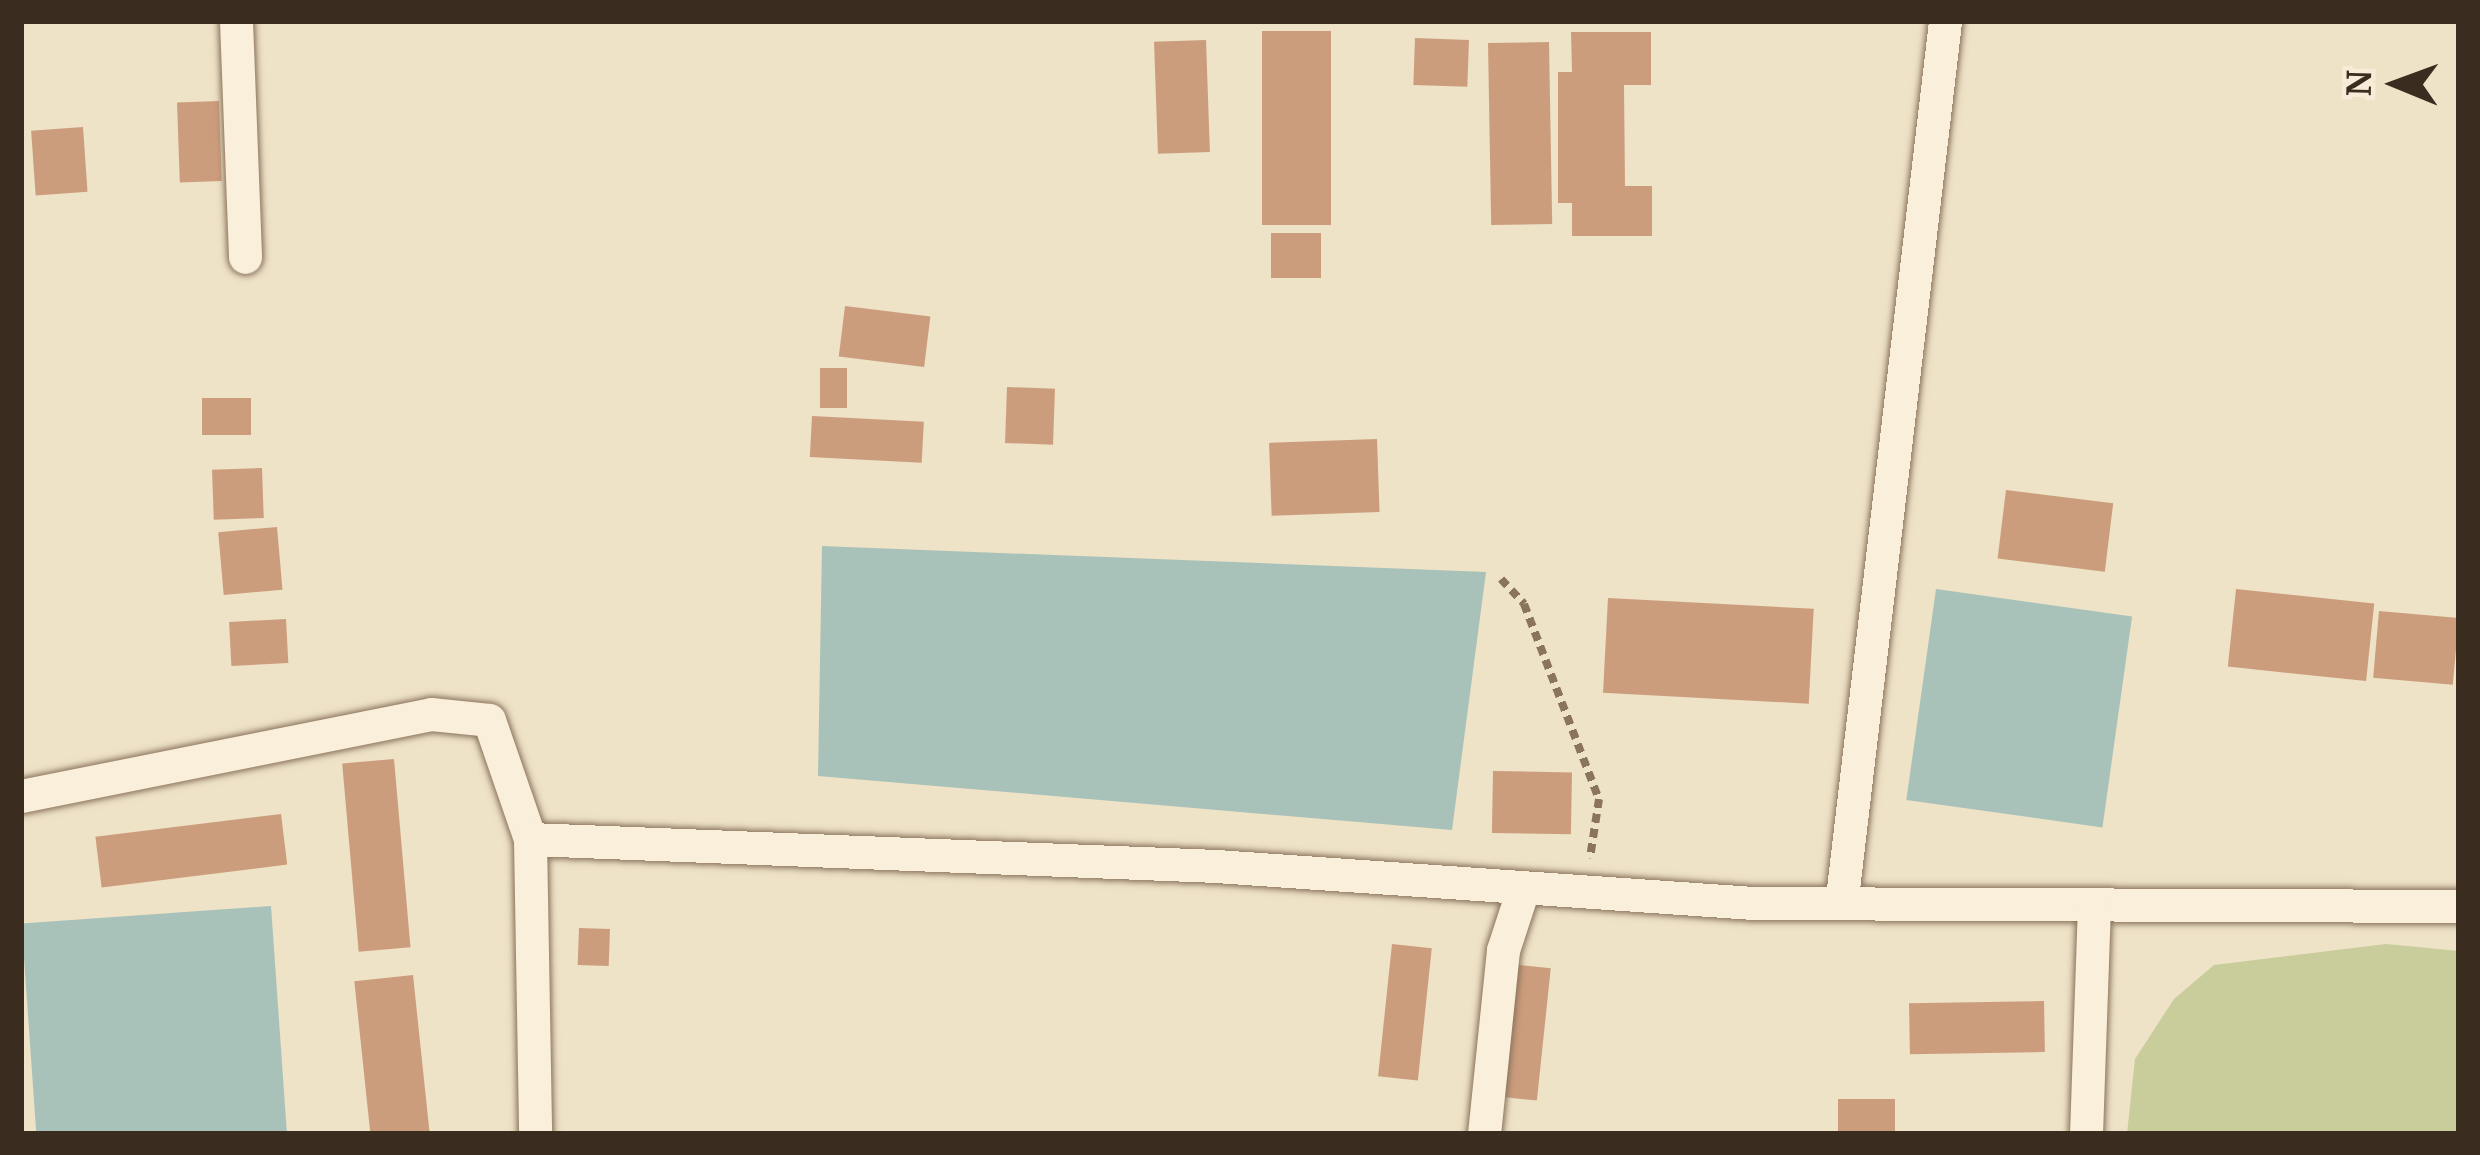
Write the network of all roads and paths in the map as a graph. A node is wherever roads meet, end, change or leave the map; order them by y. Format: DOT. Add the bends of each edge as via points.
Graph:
graph roads {
  1 [pos="236,21"];
  2 [pos="1945,21"];
  3 [pos="245,257"];
  4 [pos="1501,579"];
  5 [pos="21,796"];
  6 [pos="530,839"];
  7 [pos="1522,892"];
  8 [pos="1585,895"];
  9 [pos="1842,897"];
  10 [pos="2459,906"];
  11 [pos="2094,910"];
  12 [pos="535,1134"];
  13 [pos="1484,1134"];
  14 [pos="2086,1134"];
  1 -- 3 [label="street"];
  2 -- 9 [label="street"];
  4 -- 8 [label="path" via="1524,604 1599,800"];
  5 -- 6 [label="street" via="431,714 489,720"];
  6 -- 7 [label="street" via="1216,866"];
  6 -- 12 [label="street"];
  7 -- 8 [label="street"];
  7 -- 13 [label="street" via="1503,950"];
  8 -- 9 [label="street"];
  9 -- 11 [label="street"];
  10 -- 11 [label="street"];
  11 -- 14 [label="street"];
}
